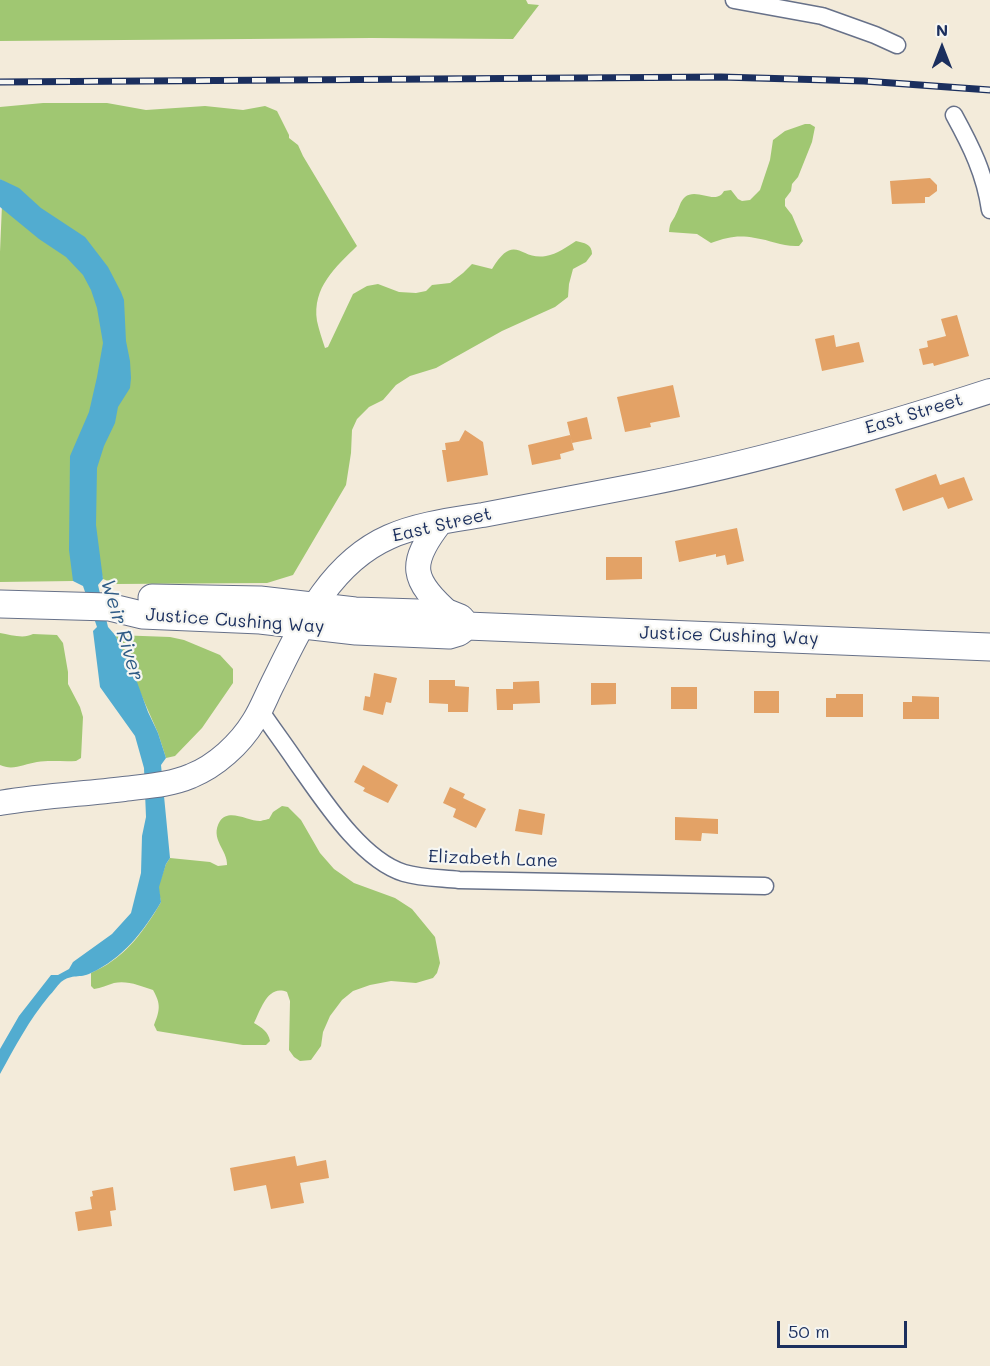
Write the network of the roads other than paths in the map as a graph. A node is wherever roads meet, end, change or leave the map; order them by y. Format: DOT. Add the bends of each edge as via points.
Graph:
graph roads {
  1 [pos="734,0"];
  2 [pos="897,45"];
  3 [pos="954,115"];
  4 [pos="990,210"];
  5 [pos="990,391"];
  6 [pos="440,523"];
  7 [pos="0,604"];
  8 [pos="309,615"];
  9 [pos="459,620"];
  10 [pos="990,647"];
  11 [pos="260,710"];
  12 [pos="0,803"];
  13 [pos="765,886"];
  1 -- 2 [label="street" via="822,16"];
  3 -- 4 [label="street" via="980,167"];
  5 -- 6 [label="main road, East Street" via="768,457"];
  6 -- 8 [label="main road, East Street" via="396,533 366,549 333,579"];
  6 -- 9 [label="main road" via="422,549 418,576 426,591"];
  7 -- 8 [label="main road, Justice Cushing Way" via="98,606 144,598 260,600"];
  8 -- 9 [label="main road, Justice Cushing Way" via="356,631 449,635 459,632"];
  8 -- 11 [label="main road, East Street"];
  9 -- 10 [label="main road, Justice Cushing Way"];
  11 -- 12 [label="main road, East Street" via="253,724 223,757 191,776 152,786"];
  11 -- 13 [label="street, Elizabeth Lane" via="344,827 372,854 404,873 459,880"];
}
